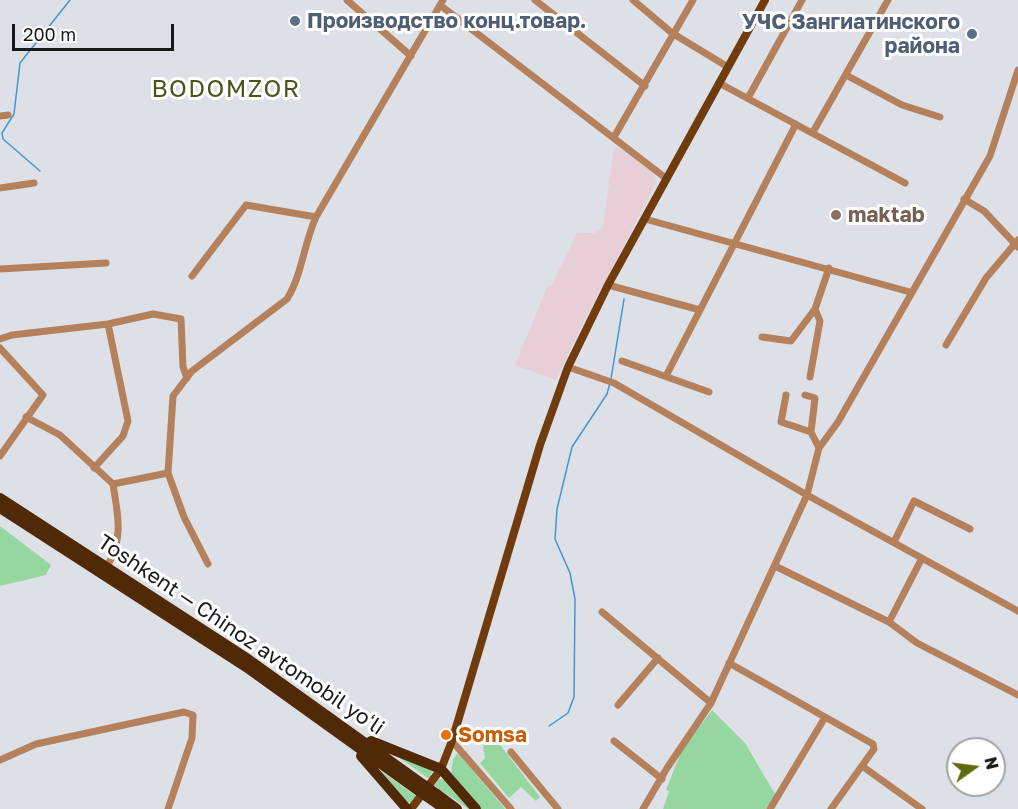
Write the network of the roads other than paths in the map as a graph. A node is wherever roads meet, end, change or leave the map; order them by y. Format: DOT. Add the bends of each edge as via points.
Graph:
graph roads {
  1 [pos="535,0"];
  2 [pos="633,0"];
  3 [pos="693,0"];
  4 [pos="765,0"];
  5 [pos="802,0"];
  6 [pos="888,0"];
  7 [pos="349,1"];
  8 [pos="441,3"];
  9 [pos="672,33"];
  10 [pos="411,56"];
  11 [pos="728,67"];
  12 [pos="1018,70"];
  13 [pos="846,75"];
  14 [pos="719,83"];
  15 [pos="645,86"];
  16 [pos="748,98"];
  17 [pos="940,117"];
  18 [pos="796,124"];
  19 [pos="813,132"];
  20 [pos="614,137"];
  21 [pos="667,179"];
  22 [pos="34,183"];
  23 [pos="905,183"];
  24 [pos="0,188"];
  25 [pos="964,199"];
  26 [pos="316,217"];
  27 [pos="645,219"];
  28 [pos="735,242"];
  29 [pos="1017,244"];
  30 [pos="106,263"];
  31 [pos="829,268"];
  32 [pos="0,269"];
  33 [pos="192,276"];
  34 [pos="608,285"];
  35 [pos="910,291"];
  36 [pos="815,309"];
  37 [pos="700,310"];
  38 [pos="108,324"];
  39 [pos="762,337"];
  40 [pos="0,339"];
  41 [pos="946,345"];
  42 [pos="0,348"];
  43 [pos="622,361"];
  44 [pos="568,367"];
  45 [pos="666,376"];
  46 [pos="810,377"];
  47 [pos="187,378"];
  48 [pos="709,392"];
  49 [pos="786,395"];
  50 [pos="805,395"];
  51 [pos="26,417"];
  52 [pos="812,432"];
  53 [pos="819,448"];
  54 [pos="0,456"];
  55 [pos="94,468"];
  56 [pos="168,472"];
  57 [pos="113,484"];
  58 [pos="807,495"];
  59 [pos="0,498"];
  60 [pos="0,508"];
  61 [pos="970,529"];
  62 [pos="894,542"];
  63 [pos="922,558"];
  64 [pos="208,564"];
  65 [pos="775,566"];
  66 [pos="107,567"];
  67 [pos="1018,611"];
  68 [pos="602,612"];
  69 [pos="890,622"];
  70 [pos="658,658"];
  71 [pos="729,663"];
  72 [pos="1018,695"];
  73 [pos="711,703"];
  74 [pos="618,705"];
  75 [pos="824,719"];
  76 [pos="340,729"];
  77 [pos="452,741"];
  78 [pos="614,741"];
  79 [pos="511,752"];
  80 [pos="0,760"];
  81 [pos="862,766"];
  82 [pos="441,769"];
  83 [pos="662,779"];
  84 [pos="434,797"];
  85 [pos="168,809"];
  86 [pos="409,809"];
  87 [pos="444,809"];
  88 [pos="457,809"];
  89 [pos="476,809"];
  90 [pos="511,809"];
  91 [pos="558,809"];
  92 [pos="643,809"];
  93 [pos="770,809"];
  94 [pos="831,809"];
  95 [pos="922,809"];
  1 -- 15 [label="street"];
  2 -- 9 [label="street"];
  3 -- 9 [label="street"];
  4 -- 11 [label="main road"];
  5 -- 16 [label="street"];
  6 -- 13 [label="street"];
  7 -- 10 [label="street"];
  8 -- 10 [label="street"];
  8 -- 20 [label="street"];
  9 -- 11 [label="street"];
  9 -- 15 [label="street"];
  10 -- 26 [label="street"];
  11 -- 14 [label="main road"];
  12 -- 25 [label="street" via="990,156"];
  13 -- 17 [label="street" via="902,105"];
  13 -- 19 [label="street"];
  14 -- 16 [label="street"];
  14 -- 21 [label="main road"];
  15 -- 20 [label="street"];
  16 -- 18 [label="street"];
  18 -- 19 [label="street"];
  18 -- 28 [label="street"];
  19 -- 23 [label="street"];
  20 -- 21 [label="street"];
  21 -- 27 [label="main road"];
  22 -- 24 [label="street"];
  25 -- 29 [label="street" via="984,211"];
  25 -- 35 [label="street"];
  26 -- 33 [label="street" via="246,205"];
  26 -- 47 [label="street" via="287,299"];
  27 -- 28 [label="street"];
  27 -- 34 [label="main road"];
  28 -- 31 [label="street"];
  28 -- 37 [label="street"];
  29 -- 41 [label="street" via="986,278"];
  30 -- 32 [label="street"];
  31 -- 35 [label="street"];
  31 -- 36 [label="street"];
  34 -- 37 [label="street"];
  34 -- 44 [label="main road"];
  35 -- 53 [label="street" via="838,422"];
  36 -- 39 [label="street" via="791,341"];
  36 -- 46 [label="street" via="820,321"];
  37 -- 45 [label="street"];
  38 -- 40 [label="street"];
  38 -- 47 [label="street" via="153,314 181,319"];
  38 -- 55 [label="street" via="128,421 123,436"];
  42 -- 51 [label="street" via="43,395"];
  43 -- 45 [label="street"];
  44 -- 58 [label="street" via="614,383"];
  44 -- 77 [label="main road" via="540,445"];
  45 -- 48 [label="street"];
  47 -- 56 [label="street" via="173,396"];
  49 -- 52 [label="street" via="781,422"];
  50 -- 52 [label="street" via="815,398"];
  51 -- 54 [label="street"];
  51 -- 55 [label="street" via="60,435"];
  52 -- 53 [label="street"];
  53 -- 58 [label="street"];
  55 -- 57 [label="street"];
  56 -- 57 [label="street"];
  56 -- 64 [label="street" via="184,517"];
  57 -- 66 [label="street" via="120,535"];
  58 -- 62 [label="street"];
  58 -- 65 [label="street"];
  59 -- 66 [label="highway, Toshkent — Chinoz avtomobil yoʻli"];
  60 -- 76 [label="highway, Toshkent — Chinoz avtomobil yoʻli"];
  61 -- 62 [label="street" via="914,501"];
  62 -- 63 [label="street"];
  63 -- 67 [label="street"];
  63 -- 69 [label="street"];
  65 -- 69 [label="street"];
  65 -- 71 [label="street"];
  66 -- 76 [label="highway, Toshkent — Chinoz avtomobil yoʻli" via="248,659"];
  68 -- 70 [label="street"];
  69 -- 72 [label="street" via="917,643"];
  70 -- 73 [label="street"];
  70 -- 74 [label="street"];
  71 -- 73 [label="street"];
  71 -- 75 [label="street"];
  73 -- 83 [label="street"];
  75 -- 81 [label="street" via="873,744 874,749"];
  75 -- 93 [label="street"];
  76 -- 82 [label="highway"];
  76 -- 84 [label="highway, Toshkent — Chinoz avtomobil yoʻli, bridge"];
  76 -- 86 [label="highway"];
  77 -- 82 [label="main road"];
  77 -- 90 [label="street"];
  78 -- 83 [label="street"];
  79 -- 91 [label="street"];
  80 -- 85 [label="street" via="36,744 184,712 193,715 192,738"];
  81 -- 94 [label="street"];
  81 -- 95 [label="street"];
  82 -- 86 [label="main road"];
  82 -- 89 [label="highway"];
  83 -- 92 [label="street"];
  84 -- 87 [label="highway, Toshkent — Chinoz avtomobil yoʻli"];
  84 -- 88 [label="highway, Toshkent — Chinoz avtomobil yoʻli"];
}
